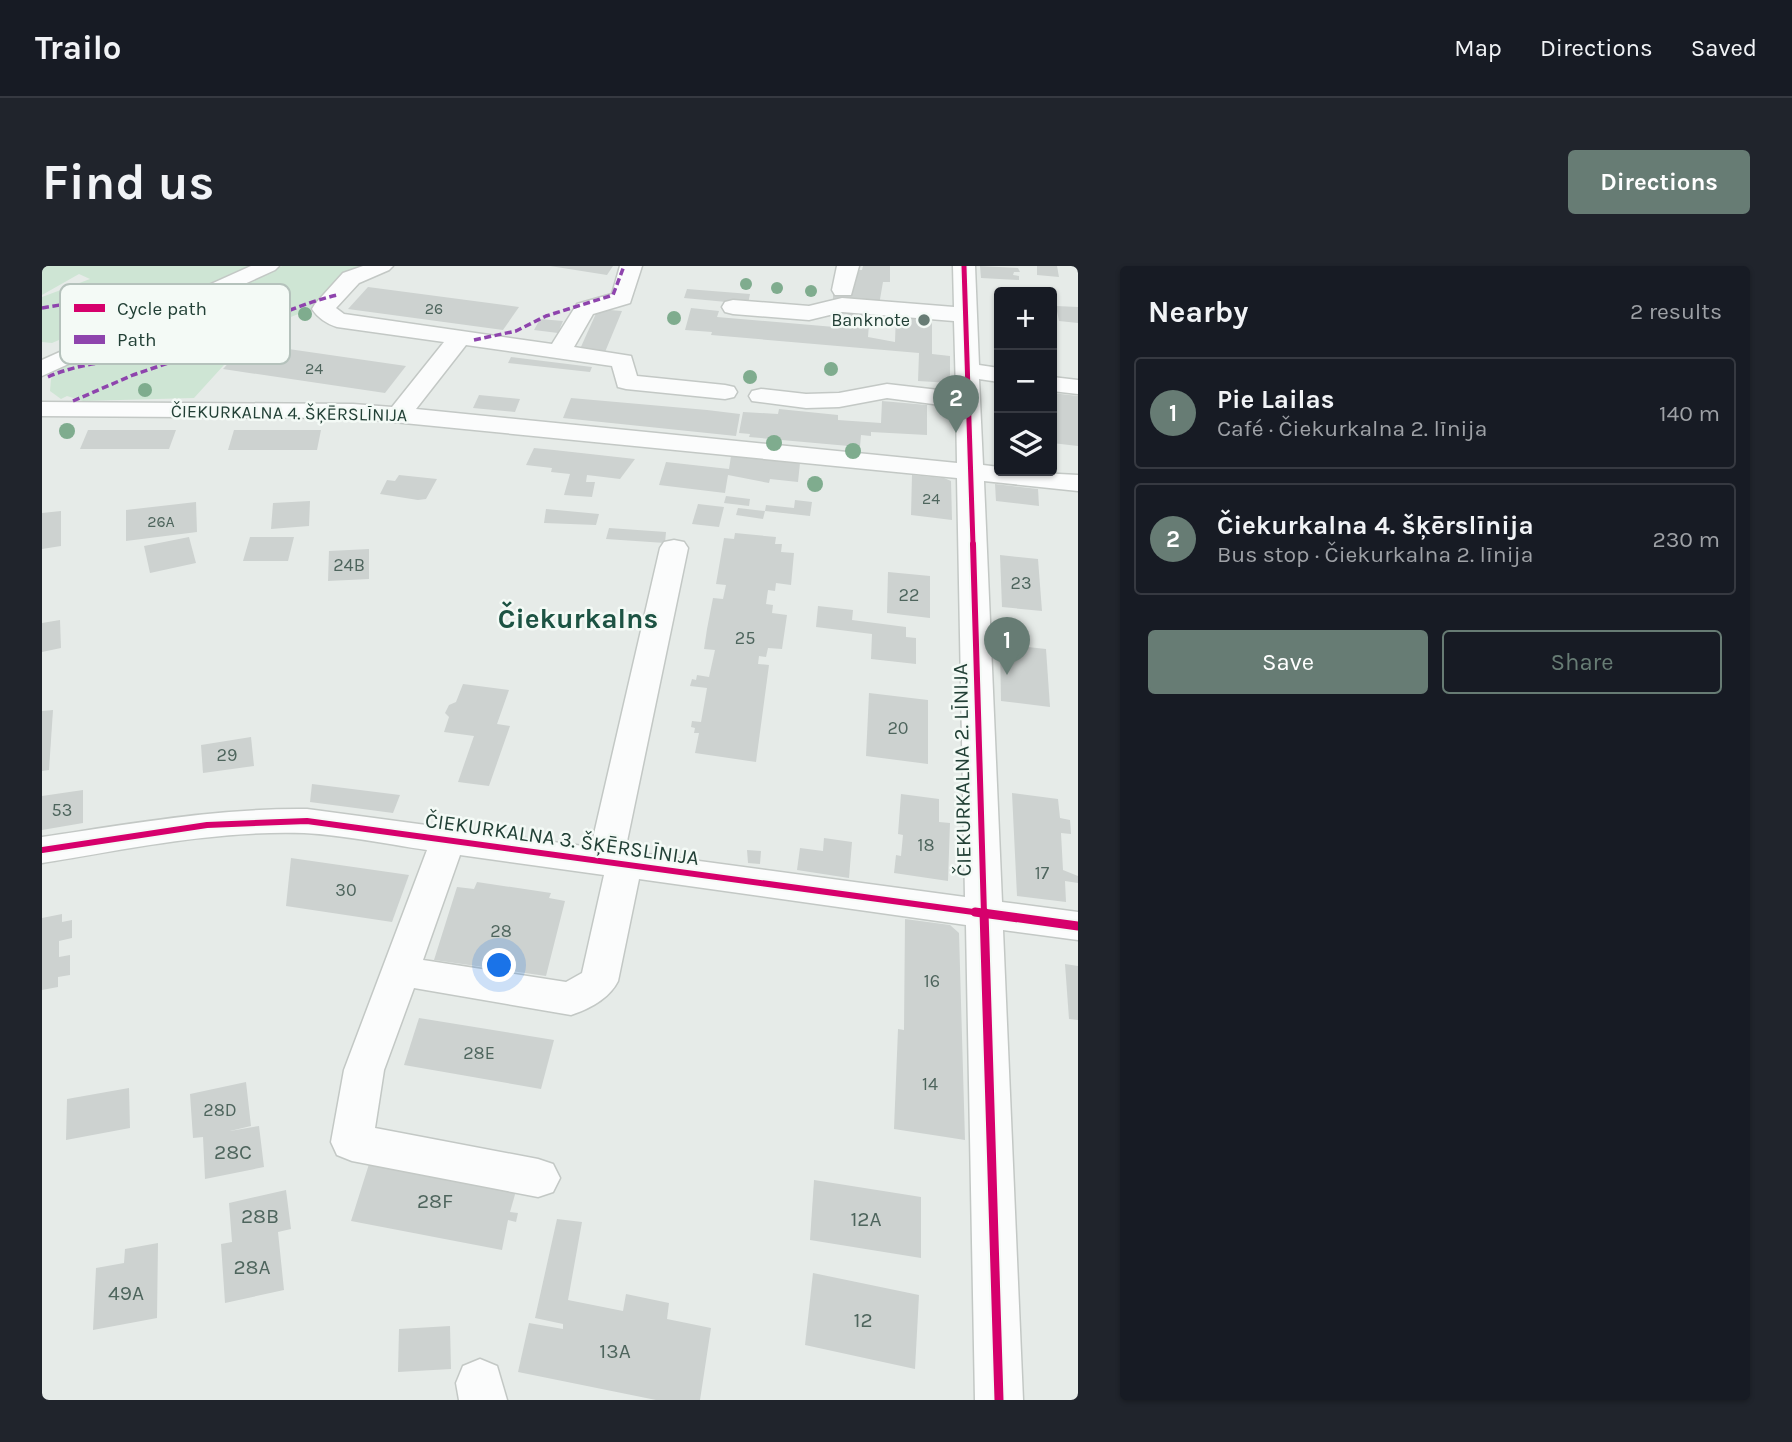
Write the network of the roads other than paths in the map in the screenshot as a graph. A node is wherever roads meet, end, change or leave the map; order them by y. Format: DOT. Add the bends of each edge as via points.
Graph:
graph roads {
  1 [pos="268,266"];
  2 [pos="382,266"];
  3 [pos="631,266"];
  4 [pos="848,266"];
  5 [pos="964,266"];
  6 [pos="229,284"];
  7 [pos="843,290"];
  8 [pos="733,307"];
  9 [pos="965,315"];
  10 [pos="460,338"];
  11 [pos="559,352"];
  12 [pos="60,361"];
  13 [pos="42,369"];
  14 [pos="967,370"];
  15 [pos="994,374"];
  16 [pos="1057,385"];
  17 [pos="1078,387"];
  18 [pos="725,392"];
  19 [pos="761,396"];
  20 [pos="968,401"];
  21 [pos="42,409"];
  22 [pos="399,414"];
  23 [pos="1057,460"];
  24 [pos="1078,462"];
  25 [pos="970,472"];
  26 [pos="994,473"];
  27 [pos="1037,476"];
  28 [pos="1078,482"];
  29 [pos="674,548"];
  30 [pos="448,840"];
  31 [pos="42,850"];
  32 [pos="614,864"];
  33 [pos="983,912"];
  34 [pos="1078,926"];
  35 [pos="400,969"];
  36 [pos="538,1178"];
  37 [pos="999,1400"];
  1 -- 6 [label="street"];
  2 -- 10 [label="street" via="351,278 323,309 337,320"];
  3 -- 11 [label="street" via="622,298 584,309"];
  4 -- 7 [label="street"];
  5 -- 9 [label="street, ČIEKURKALNA 2. LĪNIJA"];
  8 -- 9 [label="street" via="809,313 842,305 885,318"];
  9 -- 14 [label="street, ČIEKURKALNA 2. LĪNIJA"];
  10 -- 11 [label="street"];
  10 -- 22 [label="street"];
  11 -- 18 [label="street" via="623,361 626,382"];
  12 -- 13 [label="street"];
  14 -- 15 [label="street"];
  14 -- 20 [label="street, ČIEKURKALNA 2. LĪNIJA"];
  16 -- 17 [label="street"];
  19 -- 20 [label="street" via="839,400 887,391"];
  20 -- 25 [label="street, ČIEKURKALNA 2. LĪNIJA"];
  21 -- 22 [label="street, ČIEKURKALNA 4. ŠĶĒRSLĪNIJA"];
  22 -- 25 [label="street, ČIEKURKALNA 4. ŠĶĒRSLĪNIJA"];
  23 -- 24 [label="street"];
  25 -- 26 [label="street, ČIEKURKALNA 4. ŠĶĒRSLĪNIJA"];
  25 -- 33 [label="street, ČIEKURKALNA 2. LĪNIJA"];
  27 -- 28 [label="street, ČIEKURKALNA 4. ŠĶĒRSLĪNIJA"];
  29 -- 32 [label="street"];
  30 -- 31 [label="street, ČIEKURKALNA 3. ŠĶĒRSLĪNIJA" via="307,821 264,820"];
  30 -- 32 [label="street, ČIEKURKALNA 3. ŠĶĒRSLĪNIJA"];
  30 -- 35 [label="street"];
  32 -- 33 [label="street, ČIEKURKALNA 3. ŠĶĒRSLĪNIJA"];
  32 -- 35 [label="street" via="599,981 571,999"];
  33 -- 34 [label="street, ČIEKURKALNA 3. ŠĶĒRSLĪNIJA"];
  33 -- 37 [label="street, ČIEKURKALNA 2. LĪNIJA"];
  35 -- 36 [label="street" via="365,1070 352,1142"];
}
